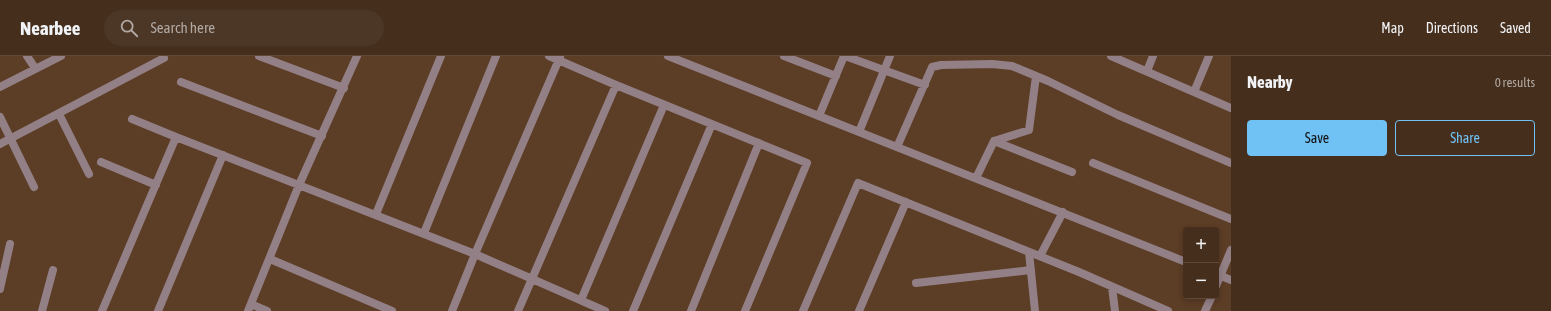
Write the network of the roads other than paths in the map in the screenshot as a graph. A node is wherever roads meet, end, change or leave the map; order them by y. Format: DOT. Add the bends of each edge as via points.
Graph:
graph roads {
  1 [pos="27,56"];
  2 [pos="61,56"];
  3 [pos="259,56"];
  4 [pos="357,56"];
  5 [pos="441,56"];
  6 [pos="496,56"];
  7 [pos="549,56"];
  8 [pos="668,56"];
  9 [pos="784,56"];
  10 [pos="845,56"];
  11 [pos="890,56"];
  12 [pos="945,56"];
  13 [pos="996,56"];
  14 [pos="1111,56"];
  15 [pos="1153,56"];
  16 [pos="1209,56"];
  17 [pos="164,58"];
  18 [pos="559,58"];
  19 [pos="992,64"];
  20 [pos="941,65"];
  21 [pos="35,68"];
  22 [pos="884,70"];
  23 [pos="1147,71"];
  24 [pos="836,76"];
  25 [pos="1036,76"];
  26 [pos="181,82"];
  27 [pos="616,85"];
  28 [pos="924,85"];
  29 [pos="0,87"];
  30 [pos="344,88"];
  31 [pos="1194,92"];
  32 [pos="664,105"];
  33 [pos="1231,108"];
  34 [pos="59,114"];
  35 [pos="819,116"];
  36 [pos="0,117"];
  37 [pos="132,119"];
  38 [pos="712,124"];
  39 [pos="859,132"];
  40 [pos="322,136"];
  41 [pos="176,137"];
  42 [pos="12,138"];
  43 [pos="994,141"];
  44 [pos="760,143"];
  45 [pos="0,144"];
  46 [pos="897,147"];
  47 [pos="224,154"];
  48 [pos="101,162"];
  49 [pos="1093,163"];
  50 [pos="1231,163"];
  51 [pos="1072,172"];
  52 [pos="89,174"];
  53 [pos="976,178"];
  54 [pos="299,185"];
  55 [pos="156,186"];
  56 [pos="34,187"];
  57 [pos="906,202"];
  58 [pos="1062,212"];
  59 [pos="376,214"];
  60 [pos="1231,219"];
  61 [pos="424,233"];
  62 [pos="10,244"];
  63 [pos="1231,250"];
  64 [pos="1029,252"];
  65 [pos="475,254"];
  66 [pos="1040,256"];
  67 [pos="270,259"];
  68 [pos="1183,261"];
  69 [pos="53,270"];
  70 [pos="1031,270"];
  71 [pos="1219,273"];
  72 [pos="1219,275"];
  73 [pos="531,279"];
  74 [pos="1231,280"];
  75 [pos="916,283"];
  76 [pos="1112,287"];
  77 [pos="0,289"];
  78 [pos="1211,299"];
  79 [pos="581,300"];
  80 [pos="250,308"];
  81 [pos="42,311"];
  82 [pos="102,311"];
  83 [pos="158,311"];
  84 [pos="267,311"];
  85 [pos="392,311"];
  86 [pos="452,311"];
  87 [pos="518,311"];
  88 [pos="605,311"];
  89 [pos="633,311"];
  90 [pos="691,311"];
  91 [pos="745,311"];
  92 [pos="803,311"];
  93 [pos="859,311"];
  94 [pos="1035,311"];
  95 [pos="1115,311"];
  96 [pos="1168,311"];
  97 [pos="1206,311"];
  1 -- 21 [label="street"];
  2 -- 21 [label="street"];
  3 -- 30 [label="street"];
  4 -- 30 [label="street"];
  5 -- 59 [label="street"];
  6 -- 61 [label="street"];
  7 -- 18 [label="street"];
  8 -- 35 [label="street"];
  9 -- 24 [label="street"];
  10 -- 22 [label="street"];
  10 -- 24 [label="street"];
  11 -- 22 [label="street"];
  12 -- 20 [label="street"];
  13 -- 19 [label="street"];
  14 -- 23 [label="street"];
  15 -- 23 [label="street"];
  16 -- 31 [label="street"];
  17 -- 34 [label="street"];
  18 -- 27 [label="street"];
  18 -- 65 [label="street"];
  19 -- 20 [label="street"];
  19 -- 25 [label="street" via="1012,66"];
  20 -- 28 [label="street" via="932,67"];
  21 -- 29 [label="street"];
  22 -- 28 [label="street"];
  22 -- 39 [label="street"];
  23 -- 31 [label="street"];
  24 -- 35 [label="street"];
  25 -- 43 [label="street" via="1030,130"];
  25 -- 50 [label="street" via="1118,115"];
  26 -- 40 [label="street"];
  27 -- 32 [label="street"];
  27 -- 73 [label="street"];
  28 -- 46 [label="street"];
  30 -- 40 [label="street"];
  31 -- 33 [label="street"];
  32 -- 38 [label="street"];
  32 -- 79 [label="street"];
  34 -- 42 [label="street"];
  34 -- 52 [label="street"];
  35 -- 39 [label="street"];
  36 -- 42 [label="street"];
  37 -- 41 [label="street"];
  38 -- 44 [label="street"];
  38 -- 89 [label="street"];
  39 -- 46 [label="street"];
  40 -- 54 [label="street"];
  41 -- 47 [label="street"];
  41 -- 55 [label="street"];
  42 -- 45 [label="street"];
  42 -- 56 [label="street"];
  43 -- 51 [label="street"];
  43 -- 53 [label="street"];
  44 -- 90 [label="street"];
  44 -- 91 [label="street" via="807,163"];
  46 -- 53 [label="street"];
  47 -- 54 [label="street"];
  47 -- 83 [label="street"];
  48 -- 55 [label="street"];
  49 -- 60 [label="street"];
  53 -- 58 [label="street"];
  54 -- 59 [label="street"];
  54 -- 67 [label="street"];
  55 -- 82 [label="street"];
  57 -- 64 [label="street"];
  57 -- 92 [label="street" via="858,183"];
  57 -- 93 [label="street"];
  58 -- 66 [label="street"];
  58 -- 68 [label="street"];
  59 -- 61 [label="street"];
  61 -- 65 [label="street"];
  62 -- 77 [label="street"];
  63 -- 71 [label="street"];
  64 -- 66 [label="street"];
  64 -- 70 [label="street"];
  65 -- 73 [label="street"];
  65 -- 86 [label="street"];
  66 -- 76 [label="street"];
  67 -- 80 [label="street"];
  67 -- 85 [label="street"];
  69 -- 81 [label="street"];
  70 -- 75 [label="street"];
  70 -- 94 [label="street"];
  72 -- 74 [label="street"];
  73 -- 79 [label="street"];
  73 -- 87 [label="street"];
  76 -- 95 [label="street"];
  76 -- 96 [label="street"];
  78 -- 97 [label="street"];
  79 -- 88 [label="street"];
  80 -- 84 [label="street"];
}
